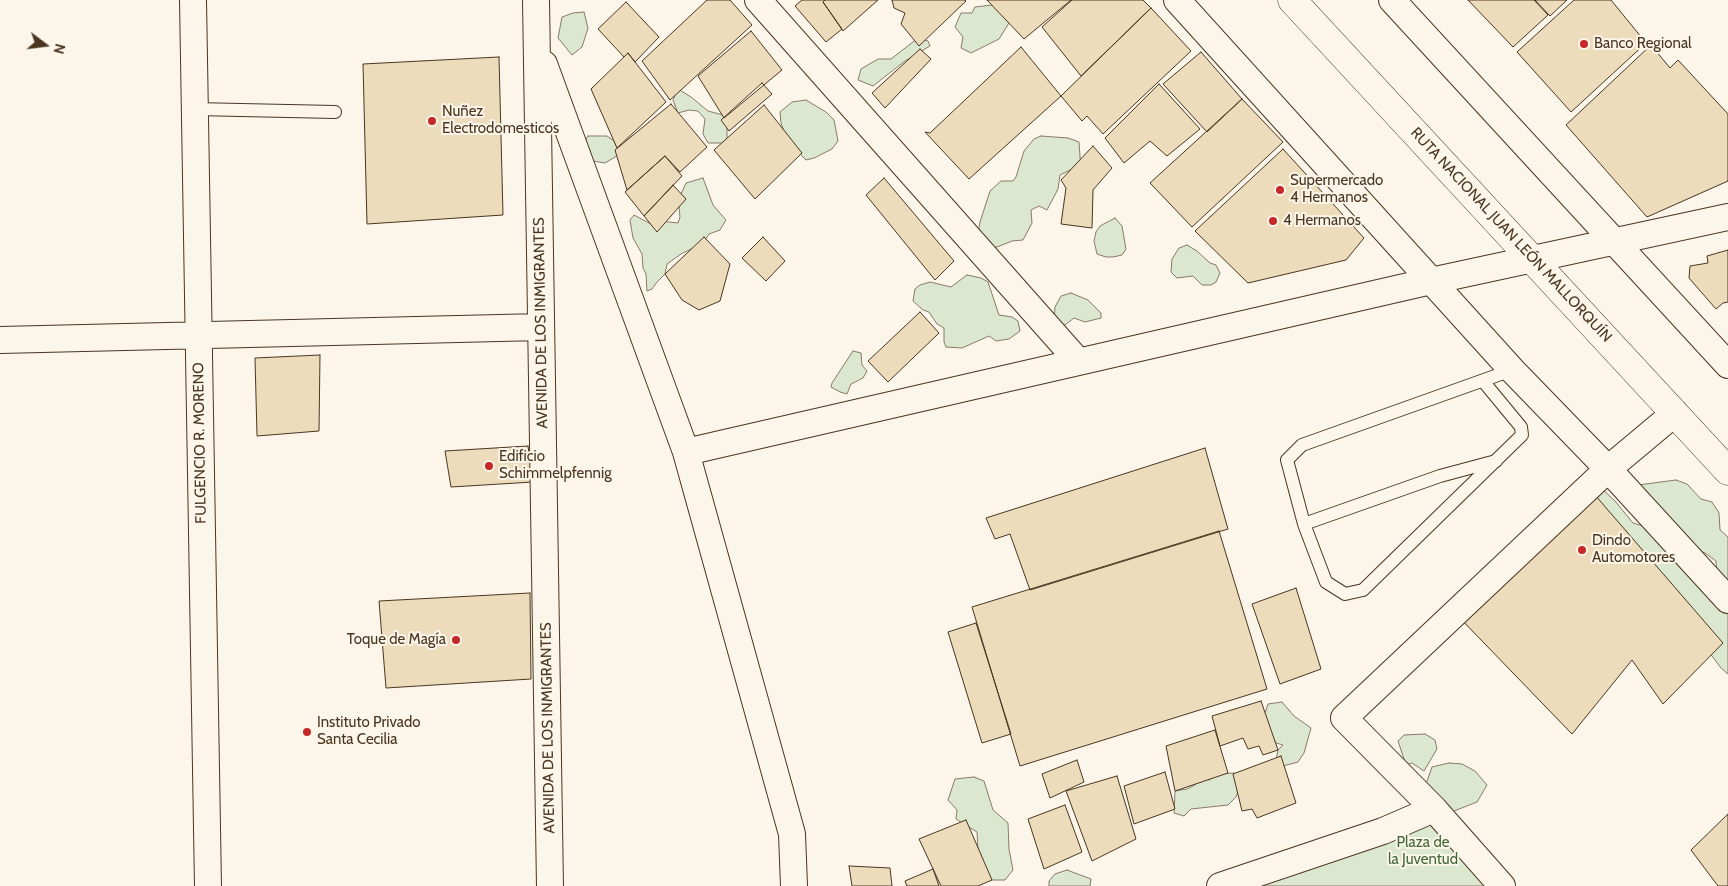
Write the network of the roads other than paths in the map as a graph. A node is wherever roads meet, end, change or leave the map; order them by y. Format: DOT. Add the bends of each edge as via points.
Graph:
graph roads {
  1 [pos="192,0"];
  2 [pos="536,0"];
  3 [pos="758,0"];
  4 [pos="1177,0"];
  5 [pos="1292,0"];
  6 [pos="1392,0"];
  7 [pos="537,46"];
  8 [pos="194,109"];
  9 [pos="336,112"];
  10 [pos="1728,217"];
  11 [pos="1612,241"];
  12 [pos="1533,259"];
  13 [pos="1432,281"];
  14 [pos="542,326"];
  15 [pos="198,335"];
  16 [pos="0,340"];
  17 [pos="1078,361"];
  18 [pos="1728,365"];
  19 [pos="1512,370"];
  20 [pos="1483,381"];
  21 [pos="1675,413"];
  22 [pos="686,452"];
  23 [pos="1496,461"];
  24 [pos="1608,469"];
  25 [pos="1728,471"];
  26 [pos="1304,524"];
  27 [pos="1728,600"];
  28 [pos="1434,809"];
  29 [pos="208,886"];
  30 [pos="550,886"];
  31 [pos="794,886"];
  32 [pos="1220,886"];
  33 [pos="1502,886"];
  1 -- 8 [label="street, FULGENCIO R. MORENO"];
  2 -- 7 [label="street, AVENIDA DE LOS INMIGRANTES"];
  3 -- 17 [label="street"];
  4 -- 13 [label="street"];
  5 -- 12 [label="highway, RUTA NACIONAL JUAN LEÓN MALLORQUÍN"];
  6 -- 11 [label="street"];
  7 -- 14 [label="street, AVENIDA DE LOS INMIGRANTES"];
  7 -- 22 [label="street"];
  8 -- 9 [label="lane"];
  8 -- 15 [label="street, FULGENCIO R. MORENO"];
  10 -- 11 [label="street"];
  11 -- 12 [label="street"];
  11 -- 18 [label="street"];
  12 -- 13 [label="street"];
  12 -- 21 [label="highway, RUTA NACIONAL JUAN LEÓN MALLORQUÍN"];
  13 -- 17 [label="street"];
  13 -- 19 [label="street"];
  14 -- 15 [label="street"];
  14 -- 30 [label="street, AVENIDA DE LOS INMIGRANTES"];
  15 -- 16 [label="street"];
  15 -- 29 [label="street, FULGENCIO R. MORENO"];
  17 -- 22 [label="street"];
  19 -- 20 [label="lane"];
  19 -- 24 [label="street"];
  20 -- 23 [label="lane" via="1521,427 1522,436"];
  20 -- 26 [label="lane" via="1302,445 1286,460"];
  21 -- 24 [label="street"];
  21 -- 25 [label="highway, RUTA NACIONAL JUAN LEÓN MALLORQUÍN"];
  22 -- 31 [label="street" via="792,834"];
  23 -- 26 [label="lane" via="1440,476"];
  23 -- 26 [label="lane" via="1363,590 1345,594 1326,582"];
  24 -- 27 [label="street"];
  24 -- 28 [label="street" via="1344,718"];
  28 -- 32 [label="street" via="1383,831"];
  28 -- 33 [label="street"];
}
